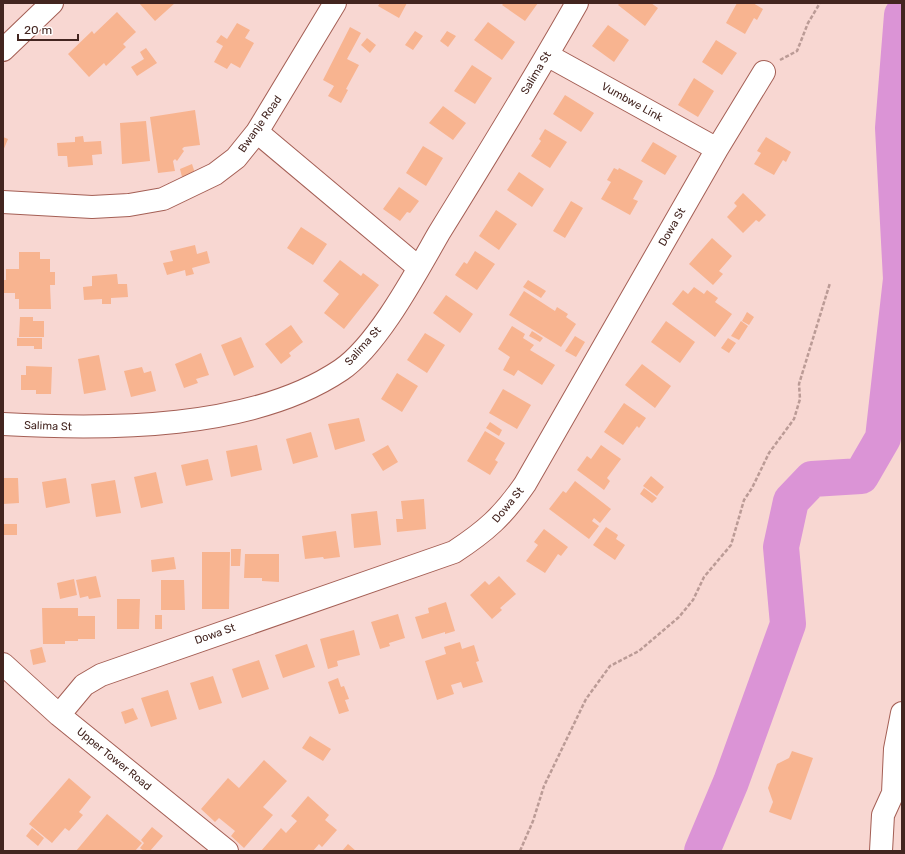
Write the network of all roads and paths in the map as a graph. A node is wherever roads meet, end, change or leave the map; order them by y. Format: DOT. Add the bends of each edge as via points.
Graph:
graph roads {
  1 [pos="52,3"];
  2 [pos="335,3"];
  3 [pos="577,3"];
  4 [pos="820,3"];
  5 [pos="3,50"];
  6 [pos="547,55"];
  7 [pos="764,72"];
  8 [pos="257,132"];
  9 [pos="717,149"];
  10 [pos="3,202"];
  11 [pos="419,268"];
  12 [pos="830,283"];
  13 [pos="3,424"];
  14 [pos="3,664"];
  15 [pos="902,713"];
  16 [pos="59,715"];
  17 [pos="227,851"];
  18 [pos="520,851"];
  19 [pos="880,851"];
  1 -- 5 [label="street"];
  2 -- 8 [label="street, Bwanje Road"];
  3 -- 6 [label="street, Salima St"];
  4 -- 7 [label="path" via="808,23 797,51"];
  6 -- 9 [label="street, Vumbwe Link"];
  6 -- 11 [label="street, Salima St"];
  7 -- 9 [label="street, Dowa St"];
  8 -- 10 [label="street, Bwanje Road" via="236,158 220,170 163,199 129,205 92,207"];
  8 -- 11 [label="street"];
  9 -- 16 [label="street, Dowa St" via="525,484 497,520 454,552 101,674 84,685"];
  11 -- 13 [label="street, Salima St" via="376,335 357,356 343,369 317,385 280,400 209,417 168,423 103,427"];
  12 -- 18 [label="path" via="799,384 800,399 794,419 768,453 744,500 731,545 704,577 693,600 679,617 639,651 610,666 586,699 544,786"];
  14 -- 16 [label="street, Upper Tower Road"];
  15 -- 19 [label="street" via="895,749 893,793 883,815"];
  16 -- 17 [label="street, Upper Tower Road"];
}
